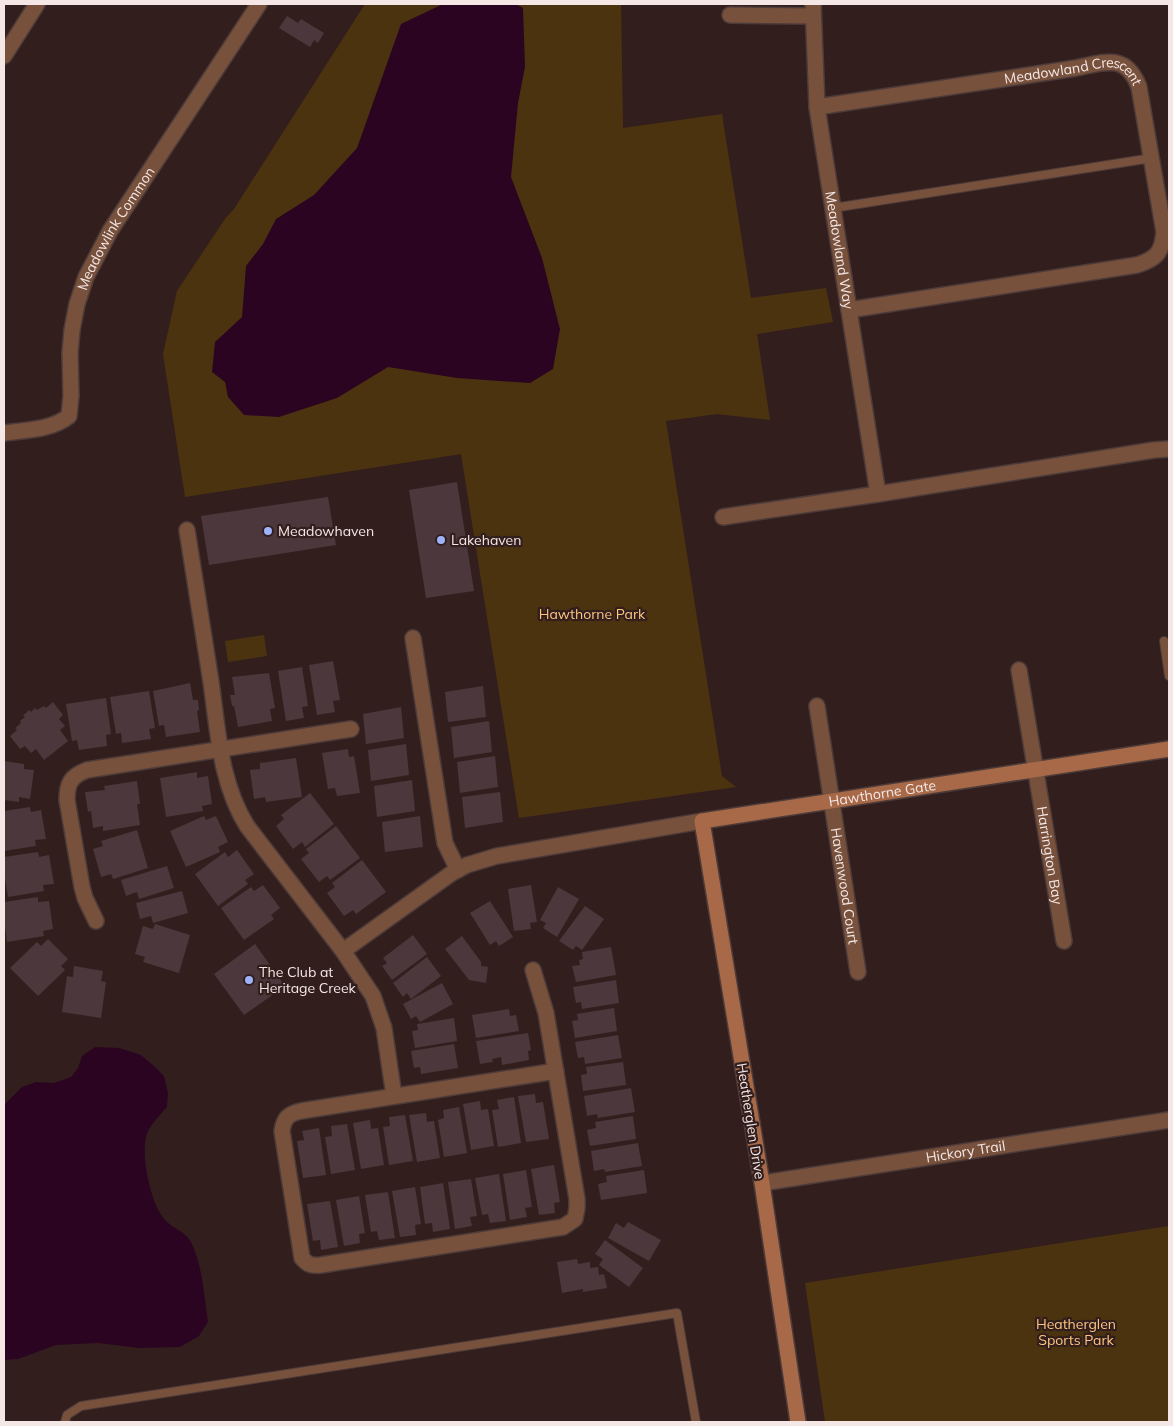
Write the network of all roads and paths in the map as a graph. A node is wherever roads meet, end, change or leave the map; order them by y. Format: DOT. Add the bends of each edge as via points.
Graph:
graph roads {
  1 [pos="37,4"];
  2 [pos="259,4"];
  3 [pos="813,10"];
  4 [pos="730,15"];
  5 [pos="4,56"];
  6 [pos="817,107"];
  7 [pos="1152,158"];
  8 [pos="833,208"];
  9 [pos="849,310"];
  10 [pos="4,433"];
  11 [pos="1169,449"];
  12 [pos="878,494"];
  13 [pos="723,517"];
  14 [pos="187,530"];
  15 [pos="413,638"];
  16 [pos="1164,641"];
  17 [pos="1019,670"];
  18 [pos="1169,676"];
  19 [pos="818,706"];
  20 [pos="351,729"];
  21 [pos="1169,749"];
  22 [pos="221,750"];
  23 [pos="1036,769"];
  24 [pos="832,801"];
  25 [pos="702,821"];
  26 [pos="458,870"];
  27 [pos="96,921"];
  28 [pos="1064,941"];
  29 [pos="343,951"];
  30 [pos="533,970"];
  31 [pos="858,972"];
  32 [pos="556,1071"];
  33 [pos="394,1096"];
  34 [pos="1169,1120"];
  35 [pos="762,1184"];
  36 [pos="65,1422"];
  37 [pos="696,1422"];
  38 [pos="798,1422"];
  1 -- 5 [label="street"];
  2 -- 10 [label="street, Meadowlink Common" via="110,231 86,277 72,330 69,416 50,426"];
  3 -- 4 [label="street"];
  3 -- 6 [label="street, Meadowland Way"];
  6 -- 7 [label="street, Meadowland Crescent" via="1104,62 1117,63 1130,68 1136,77"];
  6 -- 8 [label="street, Meadowland Way"];
  7 -- 8 [label="lane"];
  7 -- 9 [label="street, Meadowland Crescent" via="1164,232 1159,253 1150,260 1137,265"];
  8 -- 9 [label="street, Meadowland Way"];
  9 -- 12 [label="street, Meadowland Way"];
  11 -- 12 [label="street"];
  12 -- 13 [label="street"];
  14 -- 22 [label="street"];
  15 -- 26 [label="street" via="445,843"];
  16 -- 18 [label="lane"];
  17 -- 23 [label="street, Harrington Bay"];
  19 -- 24 [label="street, Havenwood Court"];
  20 -- 22 [label="street"];
  21 -- 23 [label="street, Hawthorne Gate"];
  22 -- 27 [label="street" via="87,770 70,781 67,800 82,887"];
  22 -- 29 [label="street" via="230,791 240,815"];
  23 -- 24 [label="street, Hawthorne Gate"];
  23 -- 28 [label="street, Harrington Bay"];
  24 -- 25 [label="street, Hawthorne Gate"];
  24 -- 31 [label="street, Havenwood Court"];
  25 -- 26 [label="street, Hawthorne Gate" via="498,856"];
  25 -- 35 [label="street, Heatherglen Drive"];
  26 -- 29 [label="street, Hawthorne Gate"];
  29 -- 33 [label="street" via="377,1006"];
  30 -- 32 [label="street" via="546,1013"];
  32 -- 33 [label="street"];
  32 -- 33 [label="street" via="577,1199 575,1219 569,1225 322,1265 307,1264 300,1250 283,1123 287,1116 301,1111"];
  34 -- 35 [label="street, Hickory Trail"];
  35 -- 38 [label="street, Heatherglen Drive"];
  36 -- 37 [label="lane" via="67,1415 81,1406 677,1312"];
}
